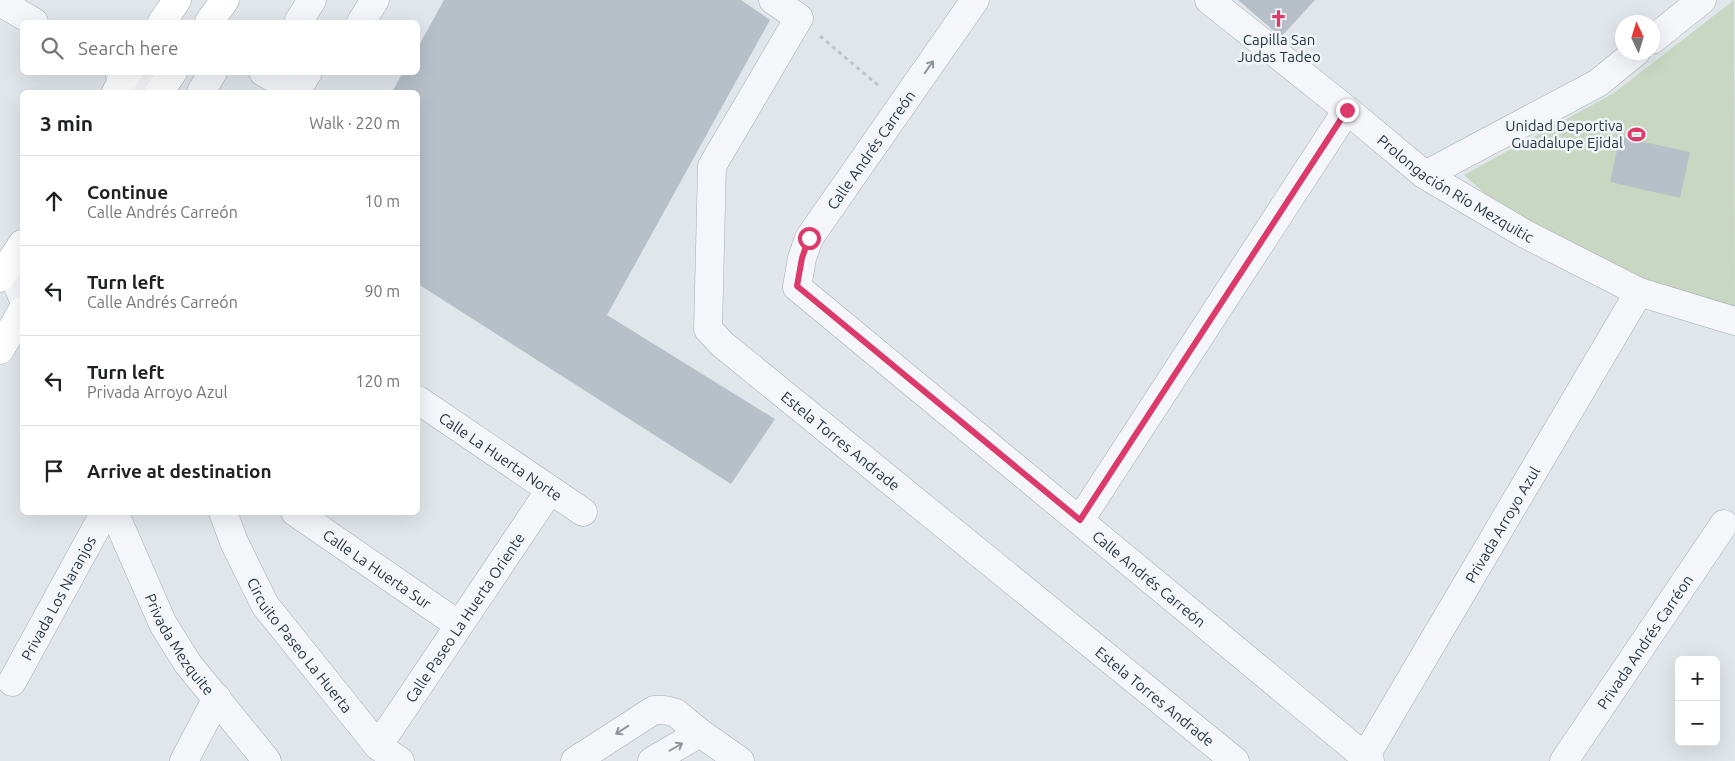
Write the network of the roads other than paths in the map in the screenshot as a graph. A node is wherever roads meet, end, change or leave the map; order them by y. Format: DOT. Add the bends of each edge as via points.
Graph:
graph roads {
  1 [pos="177,0"];
  2 [pos="225,0"];
  3 [pos="312,0"];
  4 [pos="374,0"];
  5 [pos="774,0"];
  6 [pos="1208,0"];
  7 [pos="1702,0"];
  8 [pos="0,2"];
  9 [pos="977,3"];
  10 [pos="31,20"];
  11 [pos="163,20"];
  12 [pos="210,20"];
  13 [pos="299,20"];
  14 [pos="362,20"];
  15 [pos="1660,34"];
  16 [pos="1626,60"];
  17 [pos="171,75"];
  18 [pos="211,75"];
  19 [pos="268,75"];
  20 [pos="306,75"];
  21 [pos="122,78"];
  22 [pos="153,90"];
  23 [pos="160,90"];
  24 [pos="202,90"];
  25 [pos="294,90"];
  26 [pos="298,90"];
  27 [pos="1347,110"];
  28 [pos="1425,175"];
  29 [pos="11,262"];
  30 [pos="20,290"];
  31 [pos="1639,292"];
  32 [pos="20,315"];
  33 [pos="1735,321"];
  34 [pos="0,350"];
  35 [pos="420,401"];
  36 [pos="550,490"];
  37 [pos="583,512"];
  38 [pos="103,515"];
  39 [pos="115,515"];
  40 [pos="224,515"];
  41 [pos="299,515"];
  42 [pos="1080,520"];
  43 [pos="1724,524"];
  44 [pos="459,625"];
  45 [pos="12,682"];
  46 [pos="217,698"];
  47 [pos="700,733"];
  48 [pos="389,753"];
  49 [pos="1367,759"];
  50 [pos="184,761"];
  51 [pos="267,761"];
  52 [pos="575,761"];
  53 [pos="652,761"];
  54 [pos="740,761"];
  55 [pos="1235,761"];
  56 [pos="1564,761"];
  1 -- 11 [label="main road"];
  2 -- 12 [label="main road"];
  3 -- 13 [label="street"];
  4 -- 14 [label="street"];
  5 -- 55 [label="street, Estela Torres Andrade" via="799,18 712,166 708,329 839,441"];
  6 -- 27 [label="street, Prolongación Río Mezquitic"];
  7 -- 15 [label="street"];
  8 -- 10 [label="street"];
  42 -- 9 [label="street, Calle Andrés Carreón, one-way" via="797,286 809,238"];
  16 -- 28 [label="street" via="1598,84"];
  17 -- 23 [label="main road"];
  18 -- 24 [label="street"];
  19 -- 25 [label="street"];
  20 -- 26 [label="street"];
  21 -- 22 [label="street"];
  27 -- 28 [label="street, Prolongación Río Mezquitic"];
  27 -- 42 [label="street"];
  28 -- 31 [label="street, Prolongación Río Mezquitic" via="1525,234"];
  29 -- 30 [label="street"];
  31 -- 33 [label="street, Prolongación Río Mezquitic"];
  31 -- 49 [label="street, Privada Arroyo Azul"];
  32 -- 34 [label="main road"];
  35 -- 36 [label="street, Calle La Huerta Norte"];
  36 -- 37 [label="street, Calle La Huerta Norte"];
  36 -- 44 [label="street, Calle Paseo La Huerta Oriente"];
  38 -- 45 [label="street, Privada Los Naranjos"];
  39 -- 46 [label="street, Privada Mezquite" via="163,624 188,664"];
  40 -- 48 [label="street, Circuito Paseo La Huerta" via="265,605"];
  41 -- 44 [label="street, Calle La Huerta Sur"];
  42 -- 49 [label="street, Calle Andrés Carreón"];
  43 -- 56 [label="street, Privada Andrés Carréon"];
  44 -- 48 [label="street, Calle Paseo La Huerta Oriente"];
  46 -- 50 [label="street"];
  46 -- 51 [label="street, Privada Mezquite"];
  47 -- 52 [label="street, one-way" via="676,713 654,710"];
  53 -- 47 [label="street, one-way"];
  47 -- 54 [label="street"];
}
